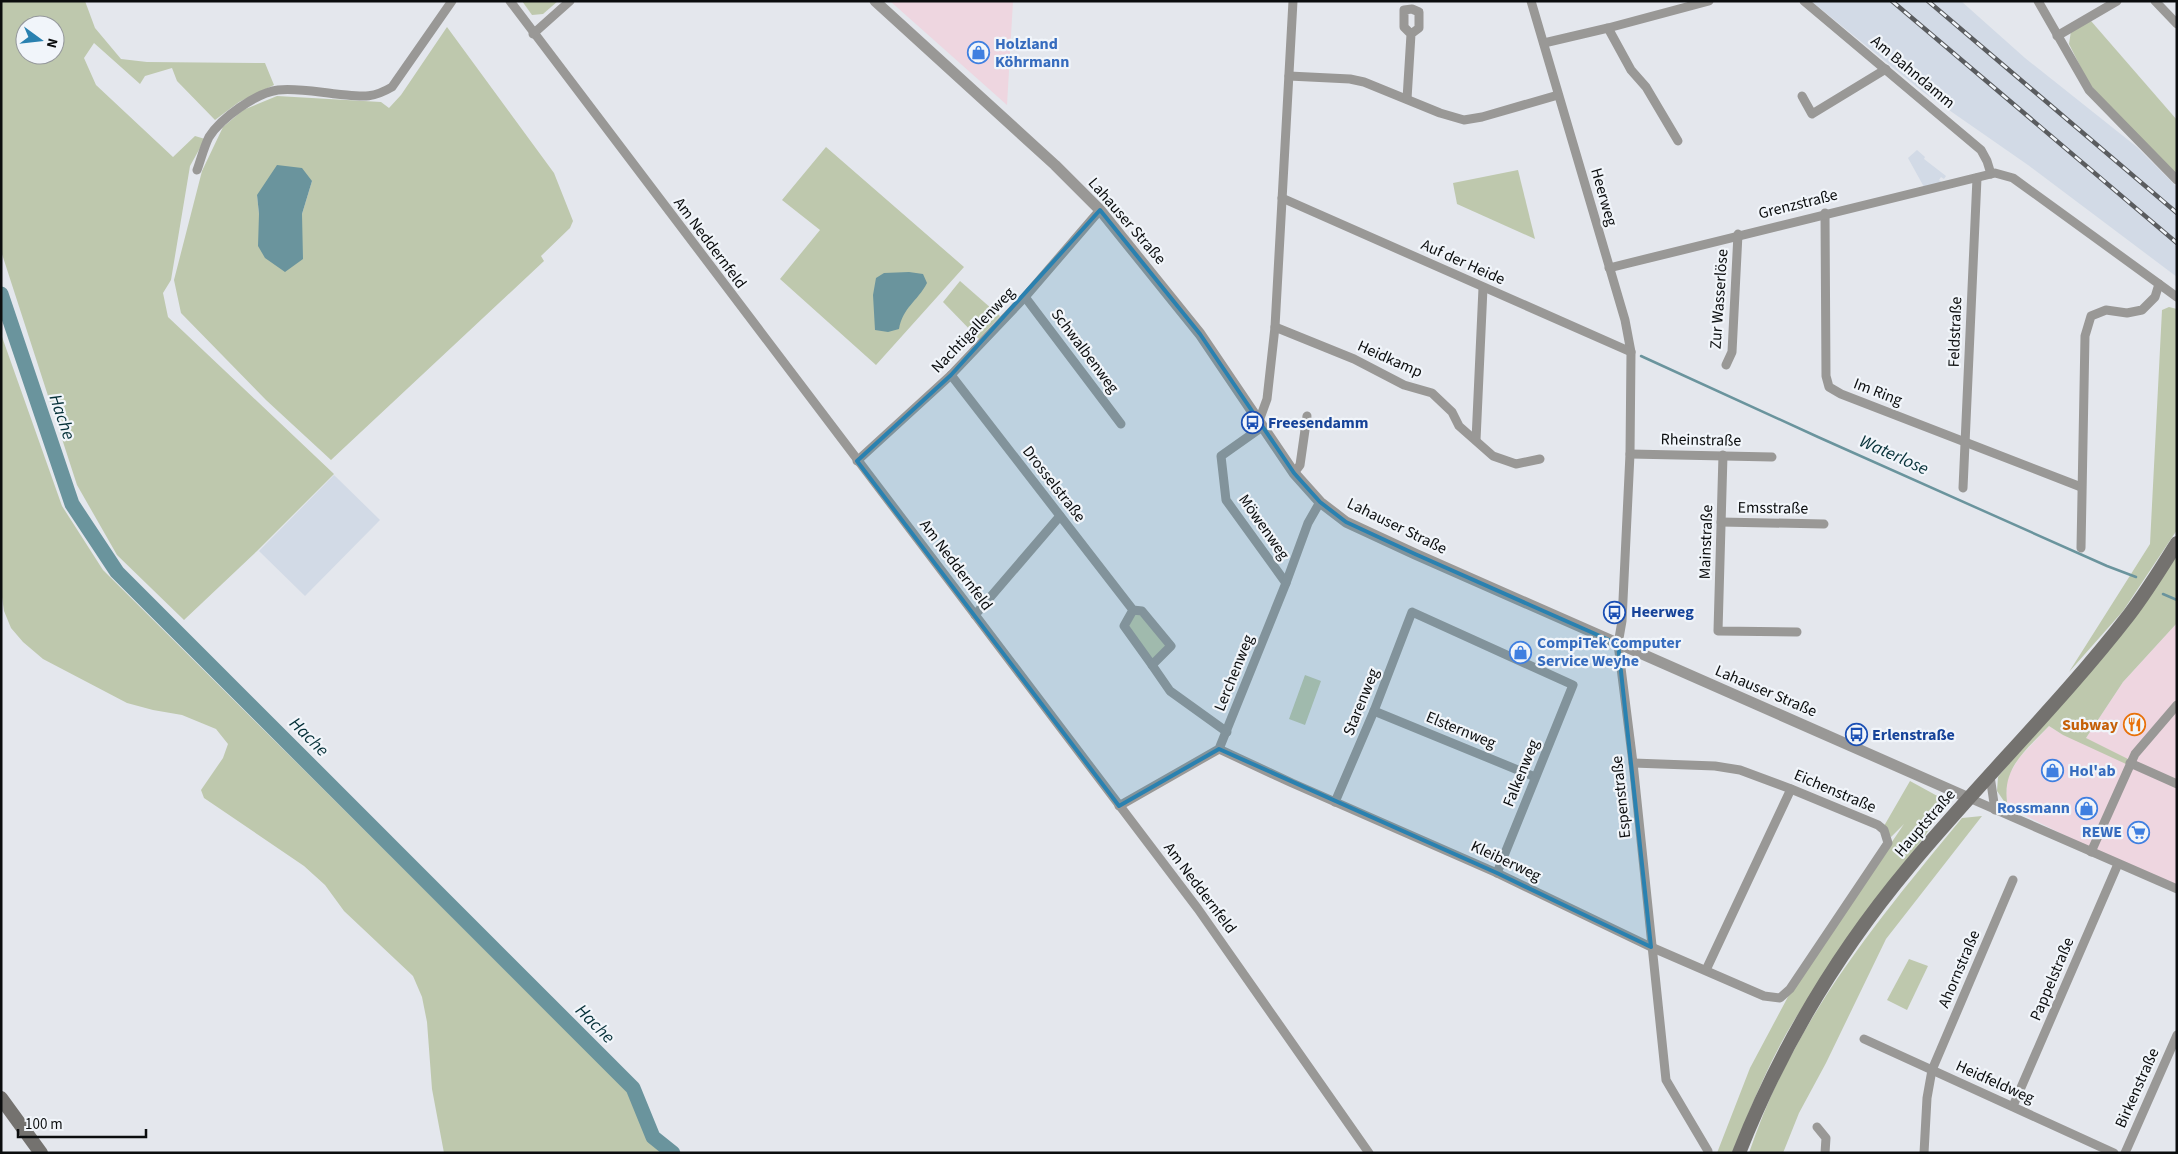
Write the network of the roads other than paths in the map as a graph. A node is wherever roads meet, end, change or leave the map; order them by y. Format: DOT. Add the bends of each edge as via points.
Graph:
graph roads {
  1 [pos="452,1"];
  2 [pos="510,1"];
  3 [pos="570,1"];
  4 [pos="875,1"];
  5 [pos="1293,1"];
  6 [pos="1531,1"];
  7 [pos="1709,1"];
  8 [pos="1804,1"];
  9 [pos="2038,1"];
  10 [pos="2117,1"];
  11 [pos="2155,1"];
  12 [pos="2177,24"];
  13 [pos="1608,28"];
  14 [pos="533,34"];
  15 [pos="1411,34"];
  16 [pos="2057,36"];
  17 [pos="1544,43"];
  18 [pos="1886,69"];
  19 [pos="1289,76"];
  20 [pos="1558,95"];
  21 [pos="1802,96"];
  22 [pos="1407,99"];
  23 [pos="1678,142"];
  24 [pos="197,170"];
  25 [pos="1993,173"];
  26 [pos="1977,178"];
  27 [pos="2177,180"];
  28 [pos="1282,198"];
  29 [pos="1100,210"];
  30 [pos="1825,213"];
  31 [pos="1738,234"];
  32 [pos="1609,268"];
  33 [pos="2159,284"];
  34 [pos="1483,288"];
  35 [pos="1025,297"];
  36 [pos="2177,297"];
  37 [pos="1275,327"];
  38 [pos="1631,352"];
  39 [pos="1726,365"];
  40 [pos="951,375"];
  41 [pos="1307,416"];
  42 [pos="1120,424"];
  43 [pos="1260,424"];
  44 [pos="1476,440"];
  45 [pos="1966,442"];
  46 [pos="1630,454"];
  47 [pos="1723,455"];
  48 [pos="1772,457"];
  49 [pos="1540,459"];
  50 [pos="858,461"];
  51 [pos="1294,473"];
  52 [pos="2081,487"];
  53 [pos="1963,488"];
  54 [pos="1320,502"];
  55 [pos="1060,516"];
  56 [pos="1721,522"];
  57 [pos="1824,524"];
  58 [pos="2177,543"];
  59 [pos="2081,548"];
  60 [pos="1286,583"];
  61 [pos="1132,610"];
  62 [pos="976,615"];
  63 [pos="1797,632"];
  64 [pos="1618,644"];
  65 [pos="1152,666"];
  66 [pos="1573,685"];
  67 [pos="2177,705"];
  68 [pos="1374,712"];
  69 [pos="1227,732"];
  70 [pos="1219,749"];
  71 [pos="1633,763"];
  72 [pos="2130,763"];
  73 [pos="1990,776"];
  74 [pos="1535,777"];
  75 [pos="2177,784"];
  76 [pos="1791,789"];
  77 [pos="1969,798"];
  78 [pos="1335,802"];
  79 [pos="1119,806"];
  80 [pos="1995,810"];
  81 [pos="2091,852"];
  82 [pos="2118,864"];
  83 [pos="1497,873"];
  84 [pos="2013,880"];
  85 [pos="2177,889"];
  86 [pos="1651,947"];
  87 [pos="1706,970"];
  88 [pos="1780,998"];
  89 [pos="2177,1036"];
  90 [pos="1864,1040"];
  91 [pos="1932,1070"];
  92 [pos="1,1098"];
  93 [pos="2013,1106"];
  94 [pos="1817,1127"];
  95 [pos="1708,1151"];
  96 [pos="41,1153"];
  97 [pos="1369,1153"];
  98 [pos="1739,1153"];
  99 [pos="1825,1153"];
  100 [pos="1924,1153"];
  101 [pos="2114,1153"];
  102 [pos="2126,1153"];
  1 -- 24 [label="street" via="392,87 378,95 276,90 258,97 241,107 215,131"];
  2 -- 14 [label="street, Am Neddernfeld"];
  3 -- 14 [label="street"];
  4 -- 29 [label="street, Lahauser Straße"];
  5 -- 19 [label="street"];
  6 -- 17 [label="street, Heerweg"];
  7 -- 13 [label="street"];
  8 -- 18 [label="street, Am Bahndamm"];
  9 -- 16 [label="street"];
  10 -- 16 [label="street"];
  11 -- 12 [label="street"];
  13 -- 17 [label="street"];
  13 -- 23 [label="street"];
  14 -- 50 [label="street, Am Neddernfeld"];
  15 -- 22 [label="street"];
  16 -- 27 [label="street" via="2089,90"];
  17 -- 20 [label="street, Heerweg"];
  18 -- 21 [label="street" via="1812,114"];
  18 -- 25 [label="street, Am Bahndamm" via="1981,150"];
  19 -- 22 [label="street" via="1350,79"];
  19 -- 28 [label="street"];
  20 -- 22 [label="street" via="1482,118 1464,120"];
  20 -- 32 [label="street, Heerweg"];
  25 -- 26 [label="street, Grenzstraße"];
  25 -- 33 [label="street" via="2013,178"];
  26 -- 30 [label="street, Grenzstraße"];
  26 -- 45 [label="street, Feldstraße"];
  28 -- 34 [label="street, Auf der Heide"];
  28 -- 37 [label="street"];
  29 -- 35 [label="street, Nachtigallenweg"];
  29 -- 43 [label="street, Lahauser Straße" via="1200,334"];
  30 -- 31 [label="street, Grenzstraße"];
  30 -- 45 [label="street, Im Ring" via="1826,376 1829,387"];
  31 -- 32 [label="street, Grenzstraße"];
  31 -- 39 [label="street, Zur Wasserlöse" via="1732,352"];
  32 -- 38 [label="street, Heerweg"];
  33 -- 36 [label="street"];
  33 -- 52 [label="street" via="2142,310 2127,313 2106,310 2091,316 2085,336"];
  34 -- 38 [label="street, Auf der Heide"];
  34 -- 44 [label="street"];
  35 -- 40 [label="street, Nachtigallenweg"];
  35 -- 42 [label="street, Schwalbenweg"];
  37 -- 43 [label="street" via="1267,399"];
  37 -- 44 [label="street, Heidkamp" via="1354,359 1404,385 1432,393 1452,412 1459,426"];
  38 -- 46 [label="street, Heerweg"];
  40 -- 50 [label="street, Nachtigallenweg"];
  40 -- 55 [label="street, Drosselstraße"];
  41 -- 51 [label="street" via="1300,465"];
  43 -- 51 [label="street, Lahauser Straße"];
  43 -- 60 [label="street, Möwenweg" via="1221,456 1226,500"];
  44 -- 49 [label="street, Heidkamp" via="1493,456 1516,464"];
  45 -- 52 [label="street, Im Ring"];
  45 -- 53 [label="street, Feldstraße"];
  46 -- 47 [label="street, Rheinstraße"];
  46 -- 64 [label="street, Heerweg" via="1622,622"];
  47 -- 48 [label="street, Rheinstraße"];
  47 -- 56 [label="street, Mainstraße"];
  50 -- 62 [label="street, Am Neddernfeld"];
  51 -- 54 [label="street, Lahauser Straße"];
  52 -- 59 [label="street"];
  54 -- 60 [label="street, Lerchenweg" via="1308,522"];
  54 -- 64 [label="street, Lahauser Straße" via="1346,522"];
  55 -- 61 [label="street, Drosselstraße"];
  55 -- 62 [label="street"];
  56 -- 57 [label="street, Emsstraße"];
  56 -- 63 [label="street, Mainstraße" via="1718,631"];
  58 -- 73 [label="main road, Hauptstraße" via="2129,614"];
  60 -- 69 [label="street, Lerchenweg"];
  61 -- 65 [label="street" via="1124,626"];
  61 -- 65 [label="street, Drosselstraße" via="1142,611 1171,646"];
  62 -- 79 [label="street, Am Neddernfeld"];
  64 -- 71 [label="street, Espenstraße"];
  64 -- 77 [label="street, Lahauser Straße"];
  65 -- 69 [label="street" via="1170,691"];
  66 -- 68 [label="street, Starenweg" via="1412,612"];
  66 -- 74 [label="street, Falkenweg"];
  67 -- 72 [label="street" via="2140,746"];
  68 -- 74 [label="street, Elsternweg"];
  68 -- 78 [label="street, Starenweg"];
  69 -- 70 [label="street, Lerchenweg"];
  70 -- 78 [label="street, Kleiberweg"];
  70 -- 79 [label="street"];
  71 -- 76 [label="street, Eichenstraße" via="1740,770"];
  71 -- 86 [label="street, Espenstraße"];
  72 -- 75 [label="street"];
  72 -- 81 [label="street"];
  73 -- 77 [label="main road, Hauptstraße"];
  73 -- 80 [label="street"];
  74 -- 83 [label="street, Falkenweg"];
  76 -- 87 [label="street"];
  76 -- 88 [label="street, Eichenstraße" via="1878,825 1884,830 1888,843 1790,989"];
  77 -- 80 [label="street, Lahauser Straße"];
  77 -- 98 [label="main road, Hauptstraße" via="1908,867 1828,978 1773,1075"];
  78 -- 83 [label="street, Kleiberweg"];
  79 -- 97 [label="street, Am Neddernfeld" via="1203,917"];
  80 -- 81 [label="street, Lahauser Straße"];
  81 -- 82 [label="street, Lahauser Straße"];
  82 -- 85 [label="street, Lahauser Straße"];
  82 -- 93 [label="street, Pappelstraße"];
  83 -- 86 [label="street, Kleiberweg"];
  84 -- 91 [label="street, Ahornstraße"];
  86 -- 87 [label="street, Kleiberweg"];
  86 -- 95 [label="street, Espenstraße" via="1666,1080"];
  87 -- 88 [label="street, Kleiberweg" via="1764,996"];
  89 -- 102 [label="street, Birkenstraße"];
  90 -- 91 [label="street, Heidfeldweg"];
  91 -- 93 [label="street, Heidfeldweg"];
  91 -- 100 [label="street, Ahornstraße"];
  92 -- 96 [label="main road"];
  93 -- 101 [label="street, Heidfeldweg"];
  94 -- 99 [label="street" via="1826,1138"];
}
